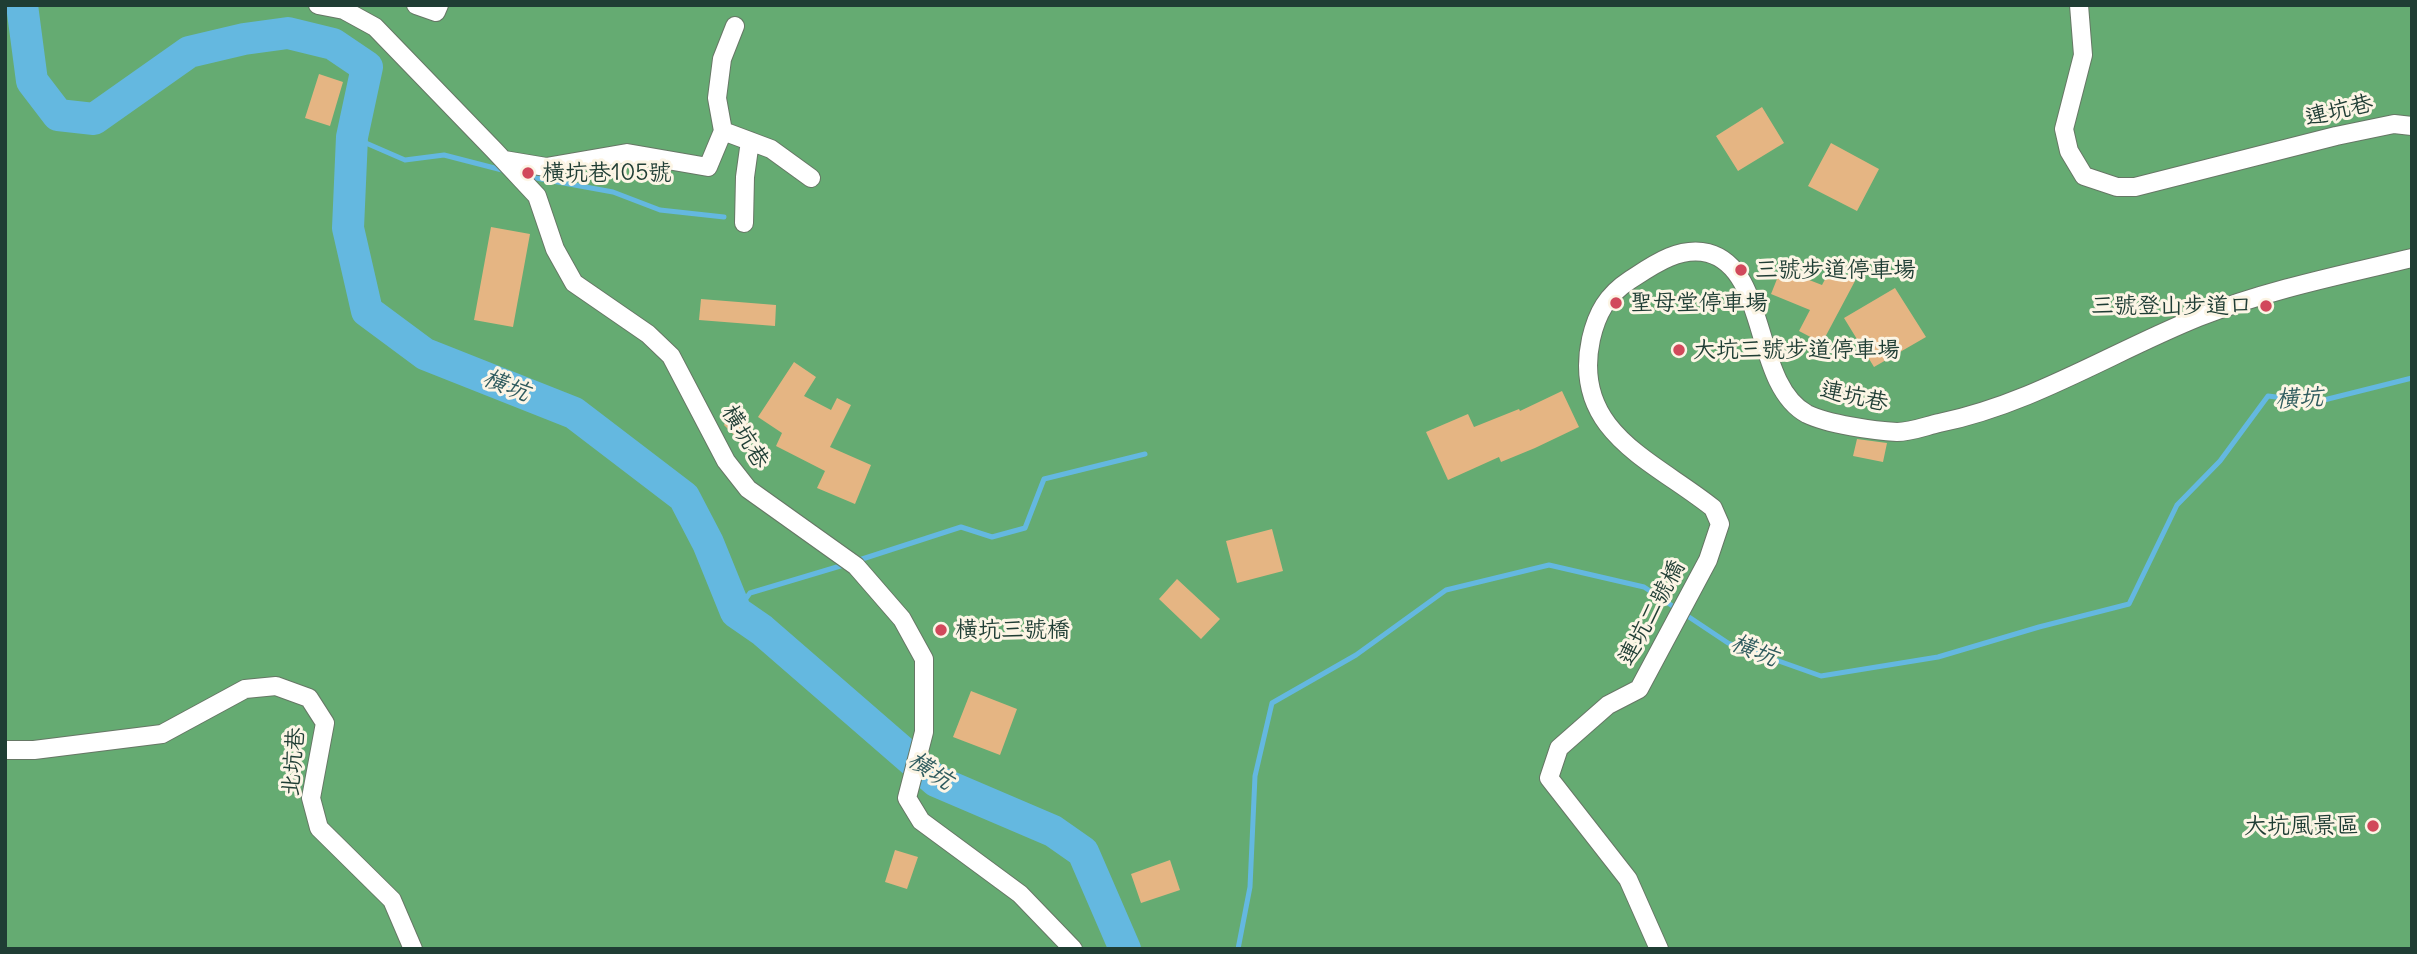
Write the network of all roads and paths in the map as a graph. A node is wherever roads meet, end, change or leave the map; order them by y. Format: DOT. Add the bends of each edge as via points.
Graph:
graph roads {
  1 [pos="318,5"];
  2 [pos="415,5"];
  3 [pos="439,5"];
  4 [pos="2080,5"];
  5 [pos="735,26"];
  6 [pos="2412,126"];
  7 [pos="723,131"];
  8 [pos="750,141"];
  9 [pos="504,160"];
  10 [pos="811,178"];
  11 [pos="744,223"];
  12 [pos="2412,258"];
  13 [pos="1708,559"];
  14 [pos="5,750"];
  15 [pos="413,949"];
  16 [pos="1073,949"];
  17 [pos="1659,949"];
  1 -- 9 [label="street, 橫坑巷" via="344,10 375,27"];
  2 -- 3 [label="street" via="436,12"];
  4 -- 6 [label="street, 連坑巷" via="2083,55 2064,129 2069,150 2084,176 2117,187 2136,187 2336,136 2394,124"];
  5 -- 7 [label="street" via="722,59 717,98"];
  7 -- 8 [label="street"];
  7 -- 9 [label="street" via="708,167 626,153 546,167"];
  8 -- 10 [label="street" via="772,149"];
  8 -- 11 [label="street"];
  9 -- 16 [label="street, 橫坑巷" via="537,196 555,249 574,283 648,334 671,356 726,461 748,489 856,566 902,620 924,659 924,732 907,798 920,821 1020,894"];
  12 -- 13 [label="street, 連坑巷" via="2201,316 2019,400 1971,417 1898,432 1829,421 1807,414 1792,402 1777,377 1731,264 1709,253 1685,252 1657,262 1618,288 1596,315 1586,364 1588,392 1607,425 1625,444 1713,508 1720,524"];
  13 -- 17 [label="street, 連坑二號橋" via="1639,689 1608,705 1559,748 1549,778 1628,878"];
  14 -- 15 [label="street, 北坑巷" via="162,734 245,689 276,686 309,698 325,723 311,798 319,828 392,900"];
}
